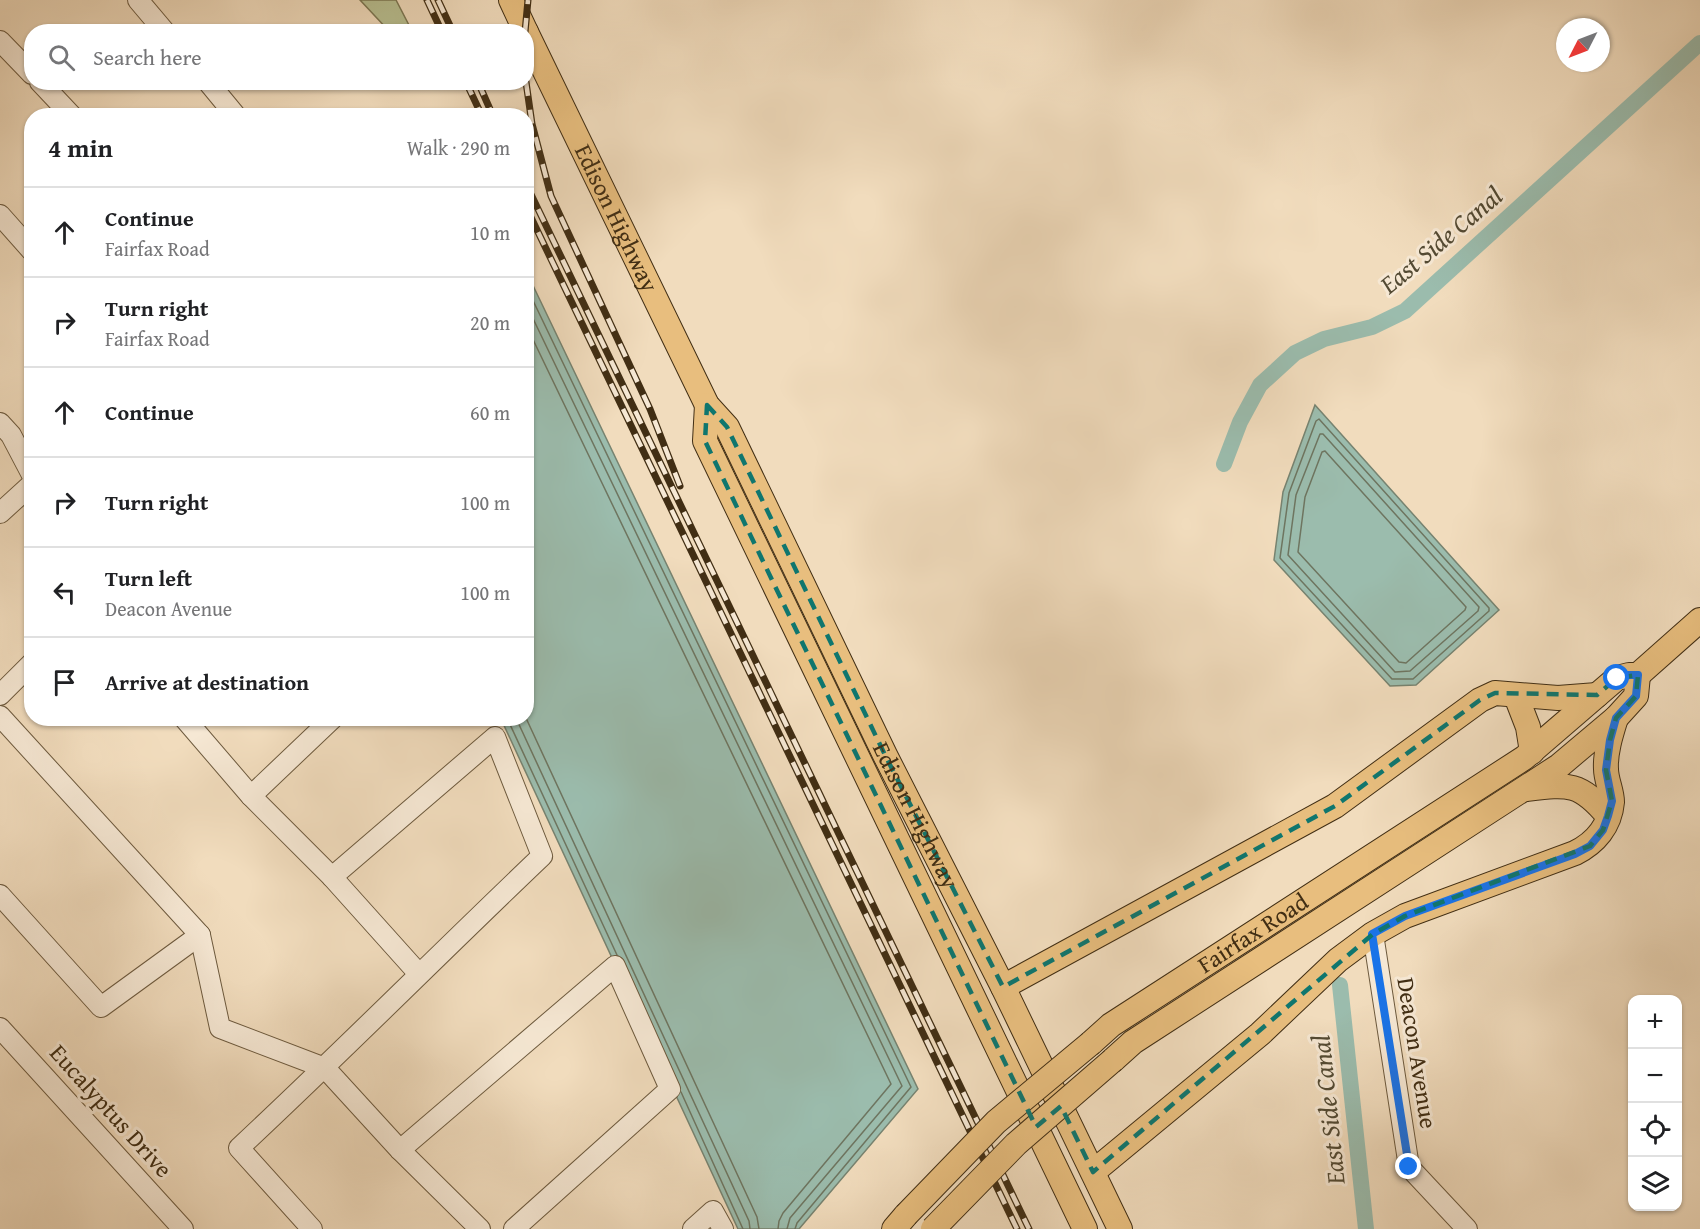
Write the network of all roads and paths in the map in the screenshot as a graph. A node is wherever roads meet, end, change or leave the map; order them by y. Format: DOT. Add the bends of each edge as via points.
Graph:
graph roads {
  1 [pos="138,0"];
  2 [pos="511,0"];
  3 [pos="158,24"];
  4 [pos="522,24"];
  5 [pos="0,41"];
  6 [pos="534,48"];
  7 [pos="24,66"];
  8 [pos="48,90"];
  9 [pos="215,90"];
  10 [pos="64,108"];
  11 [pos="229,108"];
  12 [pos="0,215"];
  13 [pos="24,242"];
  14 [pos="707,405"];
  15 [pos="0,423"];
  16 [pos="24,460"];
  17 [pos="24,491"];
  18 [pos="0,513"];
  19 [pos="1700,620"];
  20 [pos="24,671"];
  21 [pos="1638,675"];
  22 [pos="0,695"];
  23 [pos="1597,695"];
  24 [pos="1516,696"];
  25 [pos="0,716"];
  26 [pos="1616,718"];
  27 [pos="191,726"];
  28 [pos="325,726"];
  29 [pos="1532,752"];
  30 [pos="1524,789"];
  31 [pos="251,796"];
  32 [pos="1608,816"];
  33 [pos="332,877"];
  34 [pos="0,895"];
  35 [pos="1372,934"];
  36 [pos="200,935"];
  37 [pos="418,974"];
  38 [pos="1003,987"];
  39 [pos="0,1028"];
  40 [pos="325,1068"];
  41 [pos="400,1150"];
  42 [pos="1093,1172"];
  43 [pos="900,1222"];
  44 [pos="183,1229"];
  45 [pos="312,1229"];
  46 [pos="480,1229"];
  47 [pos="514,1229"];
  48 [pos="693,1229"];
  49 [pos="723,1229"];
  50 [pos="933,1229"];
  51 [pos="1085,1229"];
  52 [pos="1120,1229"];
  53 [pos="1467,1229"];
  1 -- 3 [label="street"];
  2 -- 4 [label="main road, Edison Highway"];
  5 -- 7 [label="street"];
  6 -- 14 [label="main road, Edison Highway"];
  8 -- 10 [label="street"];
  9 -- 11 [label="street"];
  12 -- 13 [label="street"];
  14 -- 38 [label="main road, Edison Highway" via="727,428 885,755"];
  14 -- 51 [label="main road, Edison Highway" via="705,441"];
  15 -- 16 [label="street"];
  17 -- 18 [label="street"];
  19 -- 21 [label="main road, Fairfax Road"];
  20 -- 22 [label="street"];
  21 -- 23 [label="main road, Fairfax Road" via="1617,678"];
  21 -- 26 [label="main road, Fairfax Road" via="1636,696"];
  23 -- 24 [label="main road"];
  23 -- 29 [label="main road, Fairfax Road"];
  24 -- 29 [label="main road" via="1528,727"];
  24 -- 38 [label="main road" via="1495,693 1480,700 1335,806"];
  25 -- 36 [label="street"];
  26 -- 30 [label="main road, Fairfax Road" via="1559,766"];
  26 -- 32 [label="main road" via="1606,770 1612,801"];
  27 -- 31 [label="street"];
  28 -- 31 [label="street"];
  29 -- 43 [label="main road, Fairfax Road, bridge" via="1111,1025 996,1122"];
  30 -- 32 [label="main road" via="1571,786 1591,796"];
  30 -- 50 [label="main road, Fairfax Road, bridge" via="1132,1042 1016,1144"];
  31 -- 33 [label="street"];
  32 -- 35 [label="main road" via="1590,846 1575,854 1405,916"];
  33 -- 37 [label="street"];
  33 -- 37 [label="street" via="495,737 542,856"];
  34 -- 36 [label="street" via="101,1008"];
  35 -- 42 [label="main road" via="1338,960 1260,1034"];
  35 -- 53 [label="street, Deacon Avenue" via="1409,1167"];
  36 -- 40 [label="street" via="220,1028"];
  37 -- 40 [label="street"];
  38 -- 42 [label="main road, Edison Highway"];
  39 -- 44 [label="street, Eucalyptus Drive"];
  40 -- 41 [label="street"];
  40 -- 45 [label="street" via="239,1148"];
  41 -- 46 [label="street"];
  41 -- 47 [label="street" via="615,966 670,1089"];
  42 -- 52 [label="main road, Edison Highway"];
  48 -- 49 [label="street" via="713,1211"];
}
